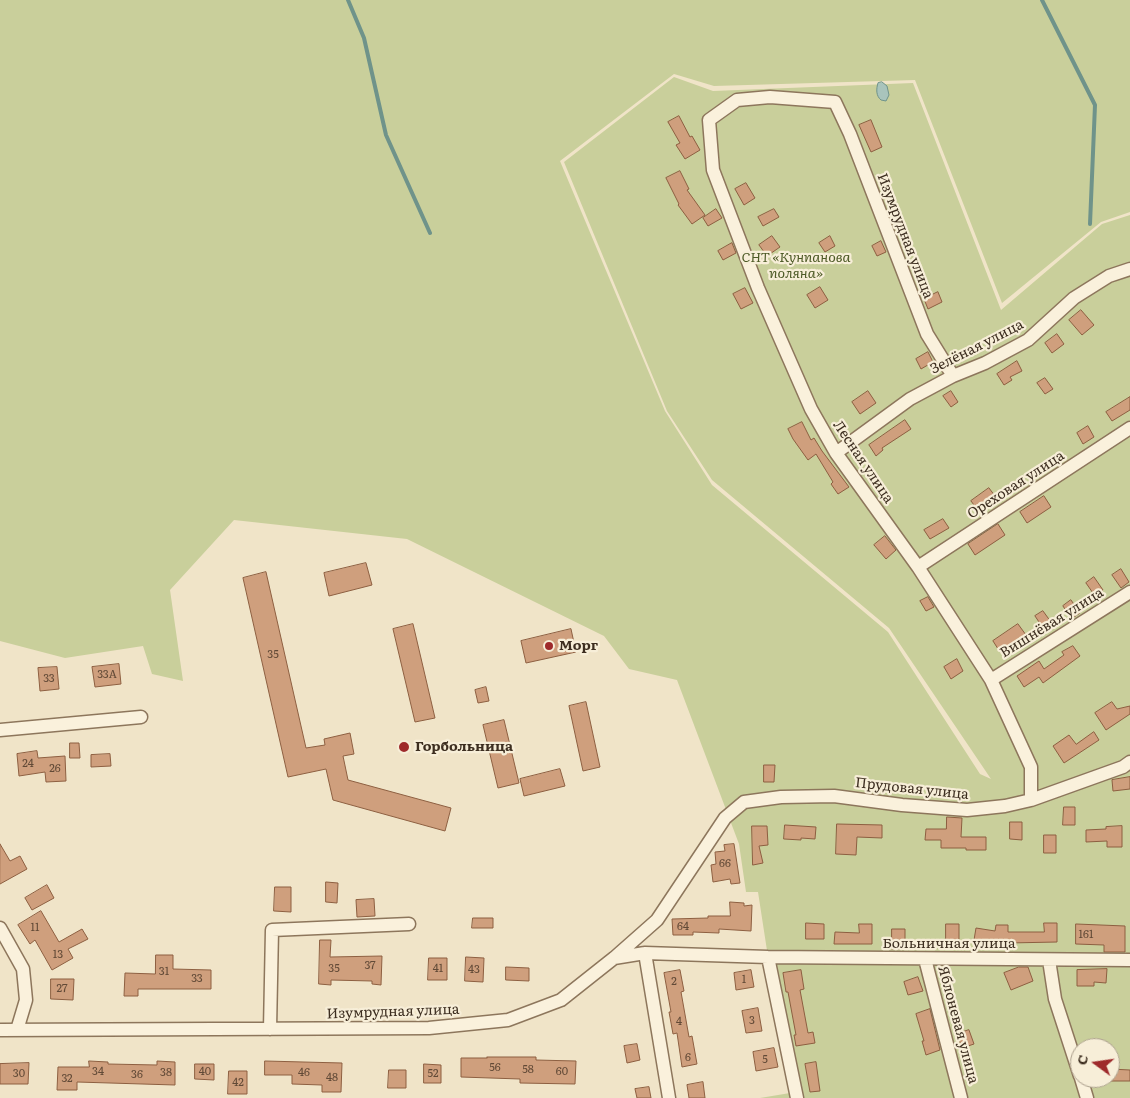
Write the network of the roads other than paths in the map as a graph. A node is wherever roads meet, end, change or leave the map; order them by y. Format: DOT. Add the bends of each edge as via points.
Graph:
graph roads {
  1 [pos="835,102"];
  2 [pos="1130,269"];
  3 [pos="953,376"];
  4 [pos="1130,428"];
  5 [pos="836,453"];
  6 [pos="918,567"];
  7 [pos="1130,592"];
  8 [pos="991,680"];
  9 [pos="141,717"];
  10 [pos="0,730"];
  11 [pos="1130,762"];
  12 [pos="1032,800"];
  13 [pos="409,924"];
  14 [pos="0,928"];
  15 [pos="644,953"];
  16 [pos="768,957"];
  17 [pos="614,958"];
  18 [pos="925,959"];
  19 [pos="1049,960"];
  20 [pos="1130,960"];
  21 [pos="270,1029"];
  22 [pos="0,1030"];
  23 [pos="17,1030"];
  24 [pos="1070,1046"];
  25 [pos="796,1095"];
  26 [pos="669,1098"];
  27 [pos="961,1098"];
  1 -- 3 [label="street, Изумрудная улица" via="927,334"];
  1 -- 5 [label="street, Лесная улица" via="770,97 737,100 709,120 714,170 758,288 811,408"];
  2 -- 3 [label="street, Зелёная улица" via="1109,276 1074,298 1028,340"];
  3 -- 5 [label="street, Зелёная улица" via="910,399"];
  4 -- 6 [label="street, Ореховая улица"];
  5 -- 6 [label="street, Лесная улица"];
  6 -- 8 [label="street, Лесная улица"];
  7 -- 8 [label="street, Вишнёвая улица"];
  8 -- 12 [label="street, Лесная улица" via="1031,766"];
  9 -- 10 [label="street"];
  11 -- 12 [label="street, Прудовая улица"];
  12 -- 17 [label="street, Прудовая улица" via="968,810 834,796 780,797 744,802 725,818 658,920"];
  13 -- 21 [label="street" via="272,930"];
  14 -- 23 [label="street" via="23,969 26,1000"];
  15 -- 16 [label="street, Изумрудная улица"];
  15 -- 17 [label="street, Изумрудная улица"];
  15 -- 26 [label="street"];
  16 -- 18 [label="street, Больничная улица"];
  16 -- 25 [label="street"];
  17 -- 21 [label="street, Изумрудная улица" via="561,1000 508,1020 429,1028"];
  18 -- 19 [label="street, Больничная улица"];
  18 -- 27 [label="street, Яблоневая улица"];
  19 -- 20 [label="street, Больничная улица"];
  19 -- 24 [label="street" via="1055,999"];
  21 -- 23 [label="street, Изумрудная улица"];
  22 -- 23 [label="street, Изумрудная улица"];
}
